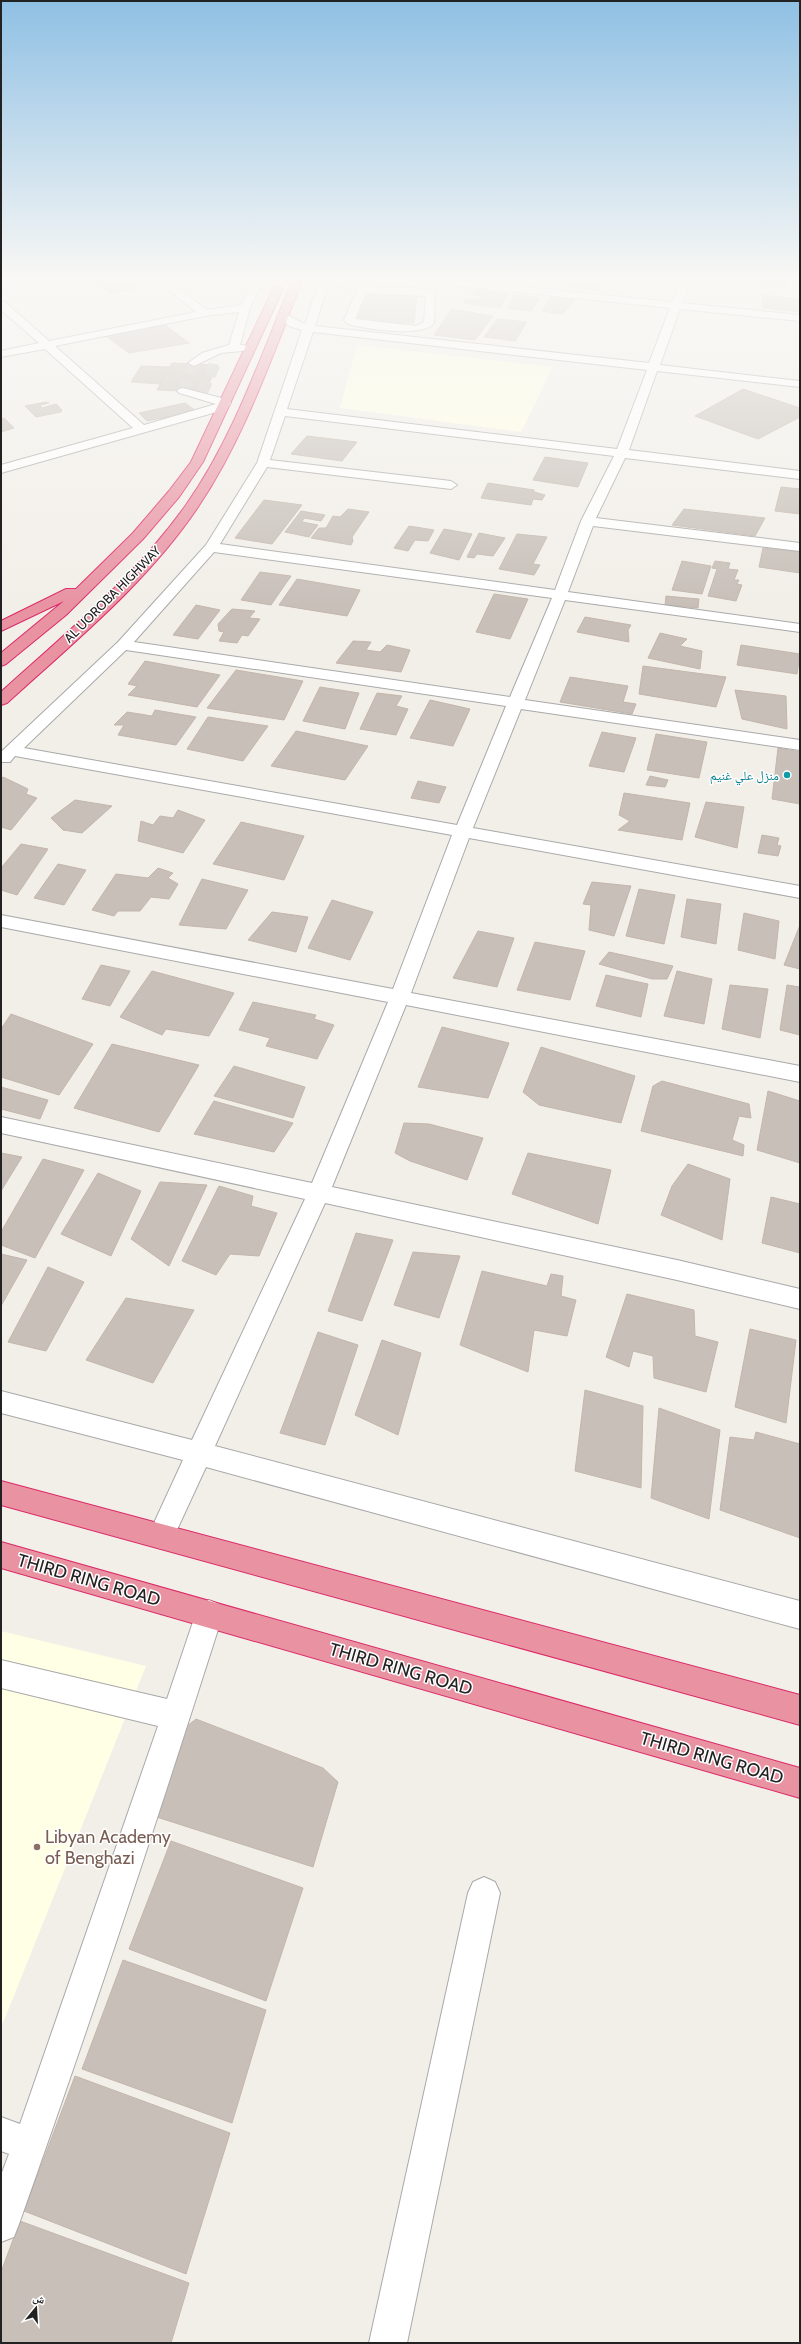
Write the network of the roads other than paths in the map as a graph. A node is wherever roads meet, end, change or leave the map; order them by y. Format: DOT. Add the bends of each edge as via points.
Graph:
graph roads {
  1 [pos="96,388"];
  2 [pos="232,388"];
  3 [pos="251,388"];
  4 [pos="288,388"];
  5 [pos="645,388"];
  6 [pos="183,391"];
  7 [pos="224,405"];
  8 [pos="280,412"];
  9 [pos="143,430"];
  10 [pos="621,454"];
  11 [pos="263,463"];
  12 [pos="1,469"];
  13 [pos="800,475"];
  14 [pos="451,486"];
  15 [pos="588,521"];
  16 [pos="211,547"];
  17 [pos="800,547"];
  18 [pos="93,581"];
  19 [pos="560,595"];
  20 [pos="1,627"];
  21 [pos="800,628"];
  22 [pos="123,645"];
  23 [pos="1,661"];
  24 [pos="1,700"];
  25 [pos="516,702"];
  26 [pos="800,745"];
  27 [pos="7,756"];
  28 [pos="462,833"];
  29 [pos="800,892"];
  30 [pos="1,921"];
  31 [pos="399,998"];
  32 [pos="800,1074"];
  33 [pos="1,1125"];
  34 [pos="318,1194"];
  35 [pos="800,1299"];
  36 [pos="1,1402"];
  37 [pos="199,1453"];
  38 [pos="1,1493"];
  39 [pos="161,1536"];
  40 [pos="1,1555"];
  41 [pos="209,1614"];
  42 [pos="800,1615"];
  43 [pos="1,1674"];
  44 [pos="800,1710"];
  45 [pos="176,1716"];
  46 [pos="800,1783"];
  47 [pos="484,1893"];
  48 [pos="16,2139"];
  49 [pos="1,2224"];
  50 [pos="388,2343"];
  1 -- 9 [label="street"];
  2 -- 7 [label="highway, AL UOROBA HIGHWAY"];
  3 -- 24 [label="highway, AL UOROBA HIGHWAY" via="211,476 192,507 166,540 125,585"];
  4 -- 8 [label="street"];
  5 -- 10 [label="street"];
  6 -- 7 [label="street" via="201,394"];
  7 -- 9 [label="street"];
  7 -- 18 [label="highway, AL UOROBA HIGHWAY" via="196,462 174,494 138,536"];
  8 -- 10 [label="street"];
  8 -- 11 [label="street"];
  9 -- 12 [label="street"];
  10 -- 13 [label="street"];
  10 -- 15 [label="street"];
  11 -- 14 [label="street"];
  11 -- 16 [label="street"];
  15 -- 17 [label="street"];
  15 -- 19 [label="street"];
  16 -- 19 [label="street"];
  16 -- 22 [label="street"];
  18 -- 20 [label="highway"];
  18 -- 23 [label="highway, AL UOROBA HIGHWAY" via="41,630"];
  19 -- 21 [label="street"];
  19 -- 25 [label="street"];
  22 -- 25 [label="street"];
  22 -- 27 [label="street"];
  25 -- 26 [label="street"];
  25 -- 28 [label="street"];
  27 -- 28 [label="street"];
  28 -- 29 [label="street"];
  28 -- 31 [label="street"];
  30 -- 31 [label="street"];
  31 -- 32 [label="street"];
  31 -- 34 [label="street"];
  33 -- 34 [label="street"];
  34 -- 35 [label="street" via="677,1270"];
  34 -- 37 [label="street"];
  36 -- 37 [label="street"];
  37 -- 39 [label="street"];
  37 -- 42 [label="street"];
  38 -- 39 [label="highway"];
  39 -- 44 [label="highway"];
  40 -- 41 [label="highway, THIRD RING ROAD"];
  41 -- 45 [label="street"];
  41 -- 46 [label="highway, THIRD RING ROAD"];
  43 -- 45 [label="street"];
  45 -- 48 [label="street" via="111,1901"];
  47 -- 50 [label="street"];
  48 -- 49 [label="street"];
}
